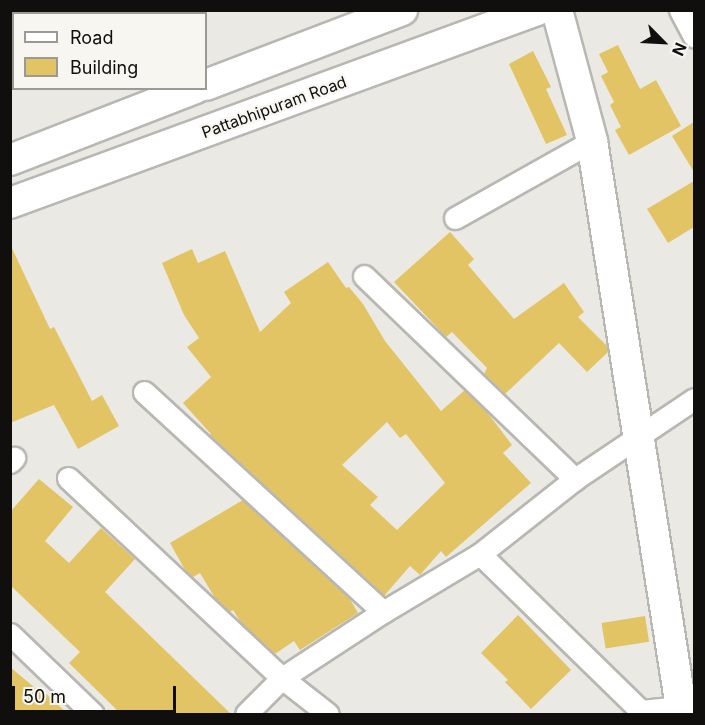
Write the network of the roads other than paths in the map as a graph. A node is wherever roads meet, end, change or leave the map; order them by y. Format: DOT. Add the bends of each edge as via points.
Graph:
graph roads {
  1 [pos="402,10"];
  2 [pos="537,10"];
  3 [pos="557,10"];
  4 [pos="680,10"];
  5 [pos="694,36"];
  6 [pos="207,85"];
  7 [pos="190,90"];
  8 [pos="592,141"];
  9 [pos="10,160"];
  10 [pos="10,203"];
  11 [pos="455,218"];
  12 [pos="364,276"];
  13 [pos="144,392"];
  14 [pos="694,399"];
  15 [pos="639,436"];
  16 [pos="68,478"];
  17 [pos="575,479"];
  18 [pos="480,554"];
  19 [pos="383,612"];
  20 [pos="10,634"];
  21 [pos="282,678"];
  22 [pos="681,711"];
  23 [pos="93,714"];
  24 [pos="246,714"];
  25 [pos="328,714"];
  1 -- 6 [label="street"];
  2 -- 10 [label="street, Pattabhipuram Road"];
  3 -- 8 [label="street"];
  4 -- 5 [label="street"];
  7 -- 9 [label="street"];
  8 -- 11 [label="street"];
  8 -- 15 [label="street"];
  12 -- 17 [label="street"];
  13 -- 19 [label="street"];
  14 -- 15 [label="street"];
  15 -- 17 [label="street"];
  15 -- 22 [label="street"];
  16 -- 21 [label="street"];
  17 -- 18 [label="street"];
  18 -- 19 [label="street"];
  18 -- 22 [label="street" via="641,711"];
  19 -- 21 [label="street"];
  20 -- 23 [label="street"];
  21 -- 24 [label="street"];
  21 -- 25 [label="street"];
}
